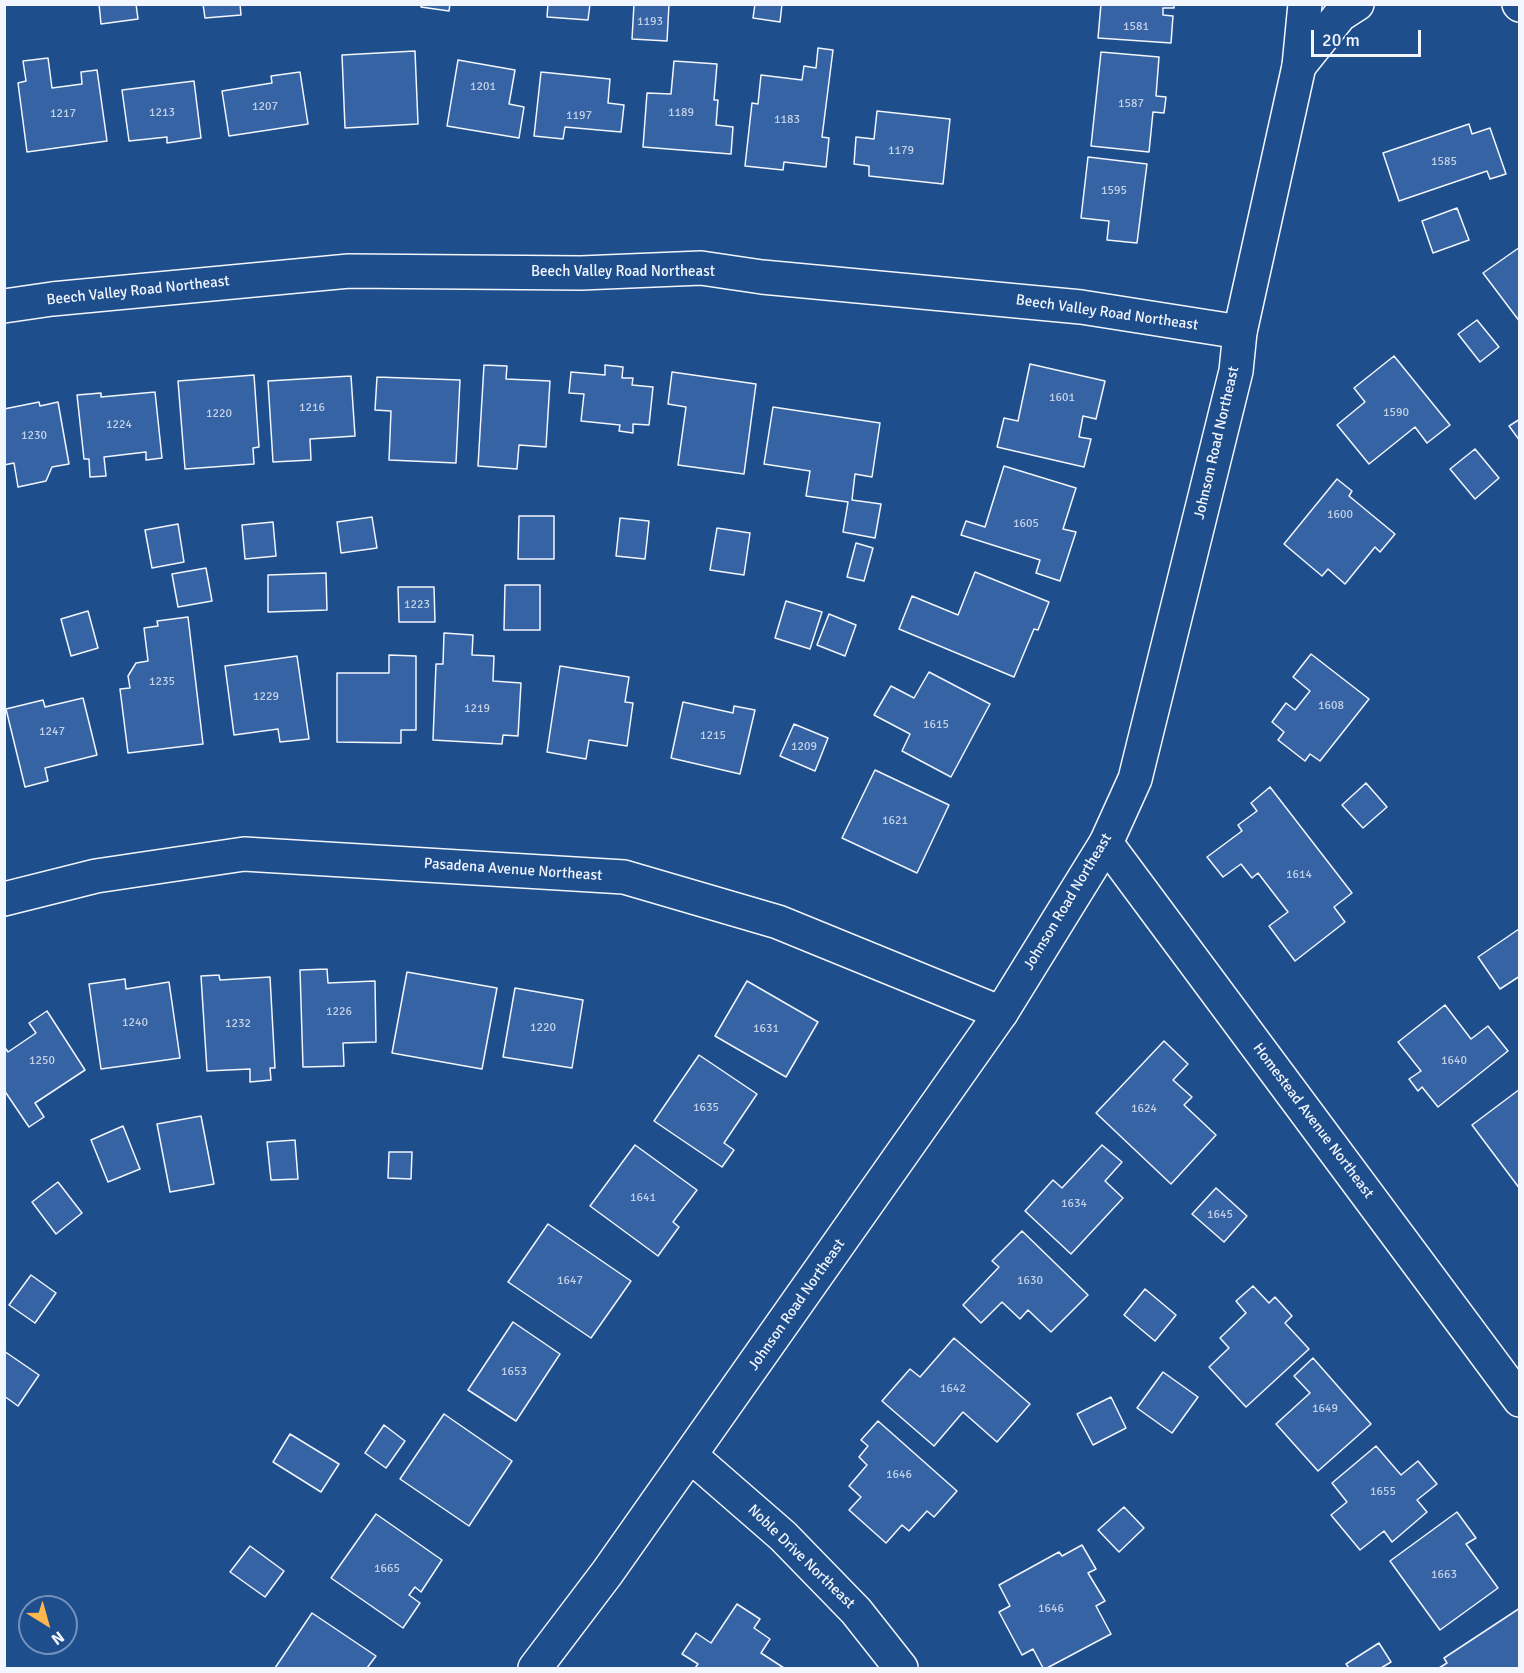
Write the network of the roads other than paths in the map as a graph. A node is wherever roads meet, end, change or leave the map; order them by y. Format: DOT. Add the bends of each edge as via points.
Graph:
graph roads {
  1 [pos="1305,4"];
  2 [pos="1357,4"];
  3 [pos="1299,66"];
  4 [pos="4,306"];
  5 [pos="1240,332"];
  6 [pos="1106,843"];
  7 [pos="4,899"];
  8 [pos="1001,1013"];
  9 [pos="1520,1400"];
  10 [pos="691,1456"];
  11 [pos="535,1668"];
  12 [pos="901,1668"];
  1 -- 3 [label="street, Johnson Road Northeast"];
  2 -- 3 [label="street" via="1340,15"];
  3 -- 5 [label="street, Johnson Road Northeast"];
  4 -- 5 [label="street, Beech Valley Road Northeast" via="349,271 581,273 701,268 1081,307"];
  5 -- 6 [label="street, Johnson Road Northeast" via="1236,371 1135,779"];
  6 -- 8 [label="street, Johnson Road Northeast"];
  6 -- 9 [label="street, Homestead Avenue Northeast"];
  7 -- 8 [label="street, Pasadena Avenue Northeast" via="96,876 244,854 624,877 778,922"];
  8 -- 10 [label="street, Johnson Road Northeast"];
  10 -- 11 [label="street, Johnson Road Northeast"];
  10 -- 12 [label="street, Noble Drive Northeast" via="783,1536 856,1611"];
}
